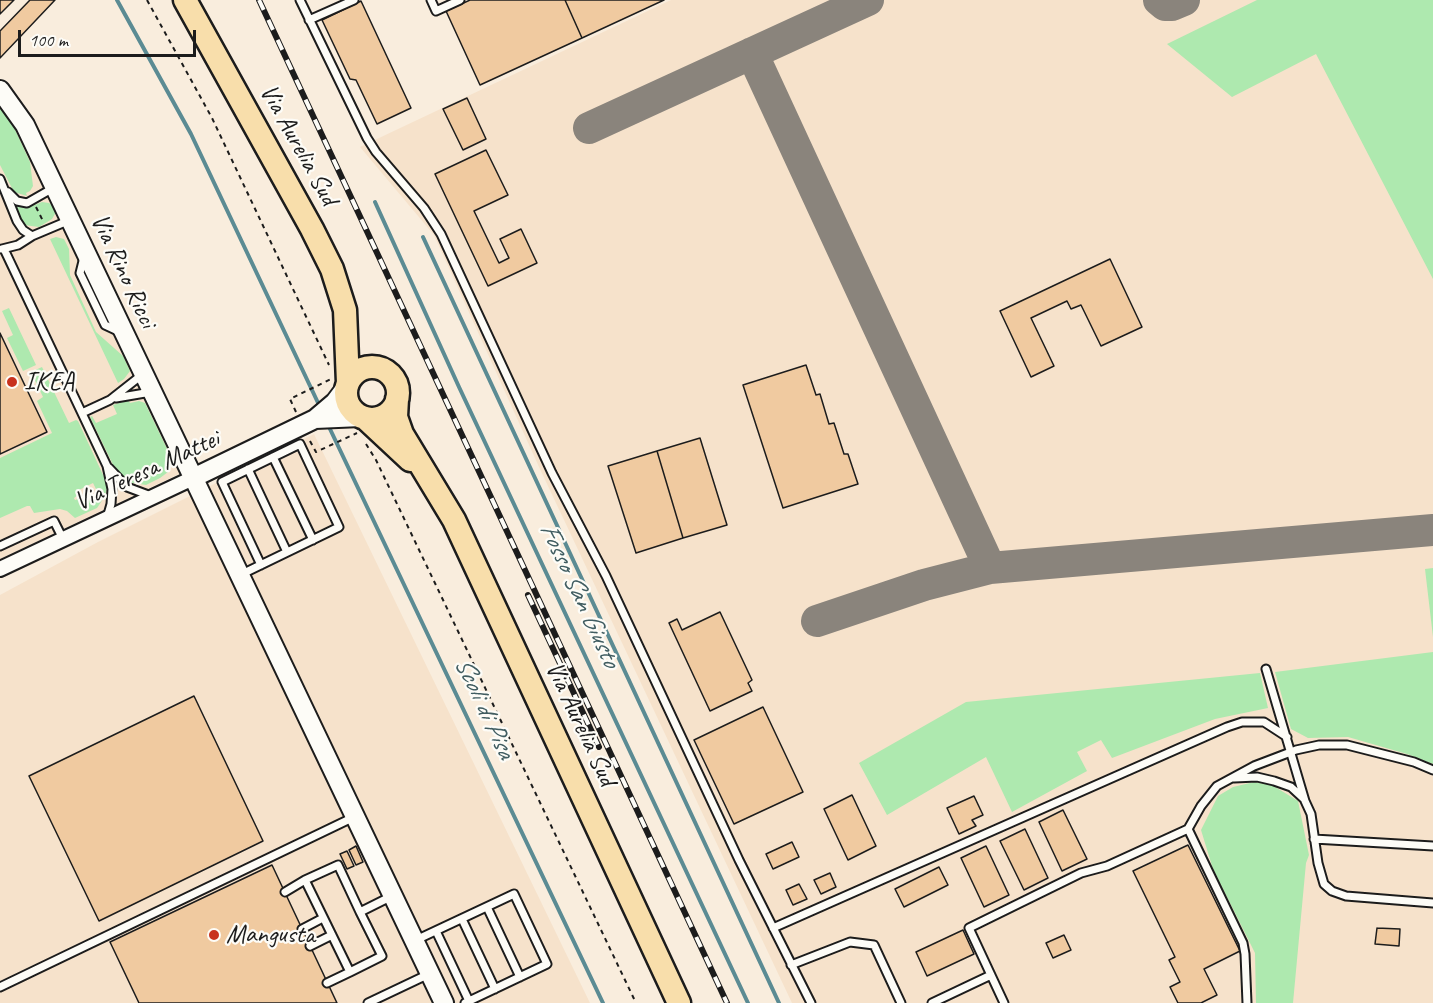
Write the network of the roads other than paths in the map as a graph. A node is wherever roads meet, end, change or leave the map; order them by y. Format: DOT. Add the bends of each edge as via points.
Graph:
graph roads {
  1 [pos="185,0"];
  2 [pos="300,0"];
  3 [pos="354,0"];
  4 [pos="431,0"];
  5 [pos="460,0"];
  6 [pos="309,20"];
  7 [pos="0,90"];
  8 [pos="0,180"];
  9 [pos="55,187"];
  10 [pos="4,188"];
  11 [pos="70,220"];
  12 [pos="32,236"];
  13 [pos="2,250"];
  14 [pos="346,324"];
  15 [pos="384,371"];
  16 [pos="143,374"];
  17 [pos="339,381"];
  18 [pos="151,392"];
  19 [pos="397,399"];
  20 [pos="110,400"];
  21 [pos="82,413"];
  22 [pos="306,418"];
  23 [pos="359,423"];
  24 [pos="273,457"];
  25 [pos="107,466"];
  26 [pos="248,469"];
  27 [pos="424,473"];
  28 [pos="193,477"];
  29 [pos="153,496"];
  30 [pos="107,518"];
  31 [pos="63,539"];
  32 [pos="313,540"];
  33 [pos="0,546"];
  34 [pos="287,552"];
  35 [pos="261,564"];
  36 [pos="0,569"];
  37 [pos="239,575"];
  38 [pos="1266,669"];
  39 [pos="1287,737"];
  40 [pos="1291,752"];
  41 [pos="1433,770"];
  42 [pos="1232,778"];
  43 [pos="1305,801"];
  44 [pos="354,817"];
  45 [pos="1188,829"];
  46 [pos="1314,839"];
  47 [pos="1433,846"];
  48 [pos="305,880"];
  49 [pos="285,892"];
  50 [pos="392,896"];
  51 [pos="1433,903"];
  52 [pos="487,907"];
  53 [pos="360,912"];
  54 [pos="324,918"];
  55 [pos="462,919"];
  56 [pos="773,928"];
  57 [pos="302,929"];
  58 [pos="436,931"];
  59 [pos="332,935"];
  60 [pos="414,942"];
  61 [pos="310,946"];
  62 [pos="791,965"];
  63 [pos="350,972"];
  64 [pos="429,974"];
  65 [pos="991,975"];
  66 [pos="520,977"];
  67 [pos="327,983"];
  68 [pos="0,987"];
  69 [pos="495,989"];
  70 [pos="467,1002"];
  71 [pos="368,1003"];
  72 [pos="444,1003"];
  73 [pos="679,1003"];
  74 [pos="811,1003"];
  75 [pos="901,1003"];
  76 [pos="932,1003"];
  77 [pos="1004,1003"];
  78 [pos="1247,1003"];
  1 -- 14 [label="main road, Via Aurelia Sud" via="333,269"];
  2 -- 6 [label="lane"];
  3 -- 6 [label="lane"];
  4 -- 5 [label="lane" via="436,11"];
  6 -- 56 [label="lane" via="367,138 441,234 552,473 606,576"];
  7 -- 9 [label="street, Via Rino Ricci" via="25,125"];
  8 -- 10 [label="lane"];
  9 -- 10 [label="lane" via="27,203 17,201"];
  9 -- 11 [label="street, Via Rino Ricci"];
  10 -- 12 [label="lane" via="17,222"];
  11 -- 12 [label="lane"];
  11 -- 16 [label="street, Via Rino Ricci"];
  12 -- 13 [label="lane"];
  13 -- 21 [label="lane"];
  14 -- 15 [label="main road" via="363,351"];
  14 -- 17 [label="main road"];
  15 -- 17 [label="main road" via="362,369"];
  15 -- 19 [label="main road" via="395,382"];
  16 -- 18 [label="street, Via Rino Ricci"];
  16 -- 20 [label="lane"];
  17 -- 22 [label="street" via="335,402"];
  17 -- 23 [label="main road"];
  18 -- 20 [label="lane"];
  18 -- 28 [label="street, Via Rino Ricci"];
  19 -- 23 [label="main road" via="387,414"];
  19 -- 27 [label="main road" via="398,425"];
  20 -- 21 [label="lane"];
  21 -- 25 [label="lane"];
  22 -- 23 [label="street"];
  22 -- 28 [label="street, Via Teresa Mattei"];
  23 -- 27 [label="main road"];
  24 -- 26 [label="lane"];
  24 -- 32 [label="lane"];
  24 -- 32 [label="lane" via="300,444 305,454 339,527"];
  25 -- 29 [label="lane" via="127,487"];
  25 -- 30 [label="lane" via="111,489"];
  26 -- 34 [label="lane"];
  26 -- 35 [label="lane" via="222,482"];
  27 -- 73 [label="main road, Via Aurelia Sud" via="454,520"];
  28 -- 29 [label="street, Via Teresa Mattei"];
  28 -- 37 [label="street, Via Rino Ricci"];
  29 -- 30 [label="street, Via Teresa Mattei"];
  30 -- 31 [label="street, Via Teresa Mattei"];
  31 -- 33 [label="lane" via="54,520"];
  31 -- 36 [label="street, Via Teresa Mattei"];
  32 -- 34 [label="lane"];
  34 -- 35 [label="lane"];
  35 -- 37 [label="lane"];
  37 -- 44 [label="street, Via Rino Ricci"];
  38 -- 39 [label="lane"];
  39 -- 40 [label="lane"];
  39 -- 56 [label="lane" via="1263,722 1227,727"];
  40 -- 41 [label="lane" via="1319,745 1347,745"];
  40 -- 42 [label="lane"];
  40 -- 43 [label="lane"];
  42 -- 43 [label="lane" via="1274,781 1291,787"];
  42 -- 45 [label="lane" via="1217,786"];
  43 -- 46 [label="lane"];
  44 -- 50 [label="street, Via Rino Ricci"];
  44 -- 68 [label="lane"];
  45 -- 65 [label="lane" via="1107,866 1081,873 969,928"];
  45 -- 78 [label="lane" via="1243,943"];
  46 -- 47 [label="lane"];
  46 -- 51 [label="lane" via="1320,875 1332,891 1346,896"];
  48 -- 49 [label="lane"];
  48 -- 53 [label="lane" via="338,865"];
  48 -- 54 [label="lane"];
  50 -- 53 [label="lane"];
  50 -- 60 [label="street, Via Rino Ricci"];
  52 -- 55 [label="lane"];
  52 -- 66 [label="lane"];
  52 -- 66 [label="lane" via="514,894 524,914 547,964"];
  53 -- 63 [label="lane" via="382,956"];
  54 -- 57 [label="lane"];
  54 -- 59 [label="lane"];
  55 -- 58 [label="lane"];
  55 -- 69 [label="lane"];
  56 -- 62 [label="lane"];
  58 -- 60 [label="lane"];
  58 -- 70 [label="lane"];
  59 -- 61 [label="lane"];
  59 -- 63 [label="lane"];
  60 -- 64 [label="street, Via Rino Ricci"];
  62 -- 74 [label="lane"];
  62 -- 75 [label="lane" via="850,942 874,945"];
  63 -- 67 [label="lane"];
  64 -- 71 [label="lane"];
  64 -- 72 [label="street, Via Rino Ricci"];
  65 -- 76 [label="lane"];
  65 -- 77 [label="lane"];
  66 -- 69 [label="lane"];
  69 -- 70 [label="lane"];
}
